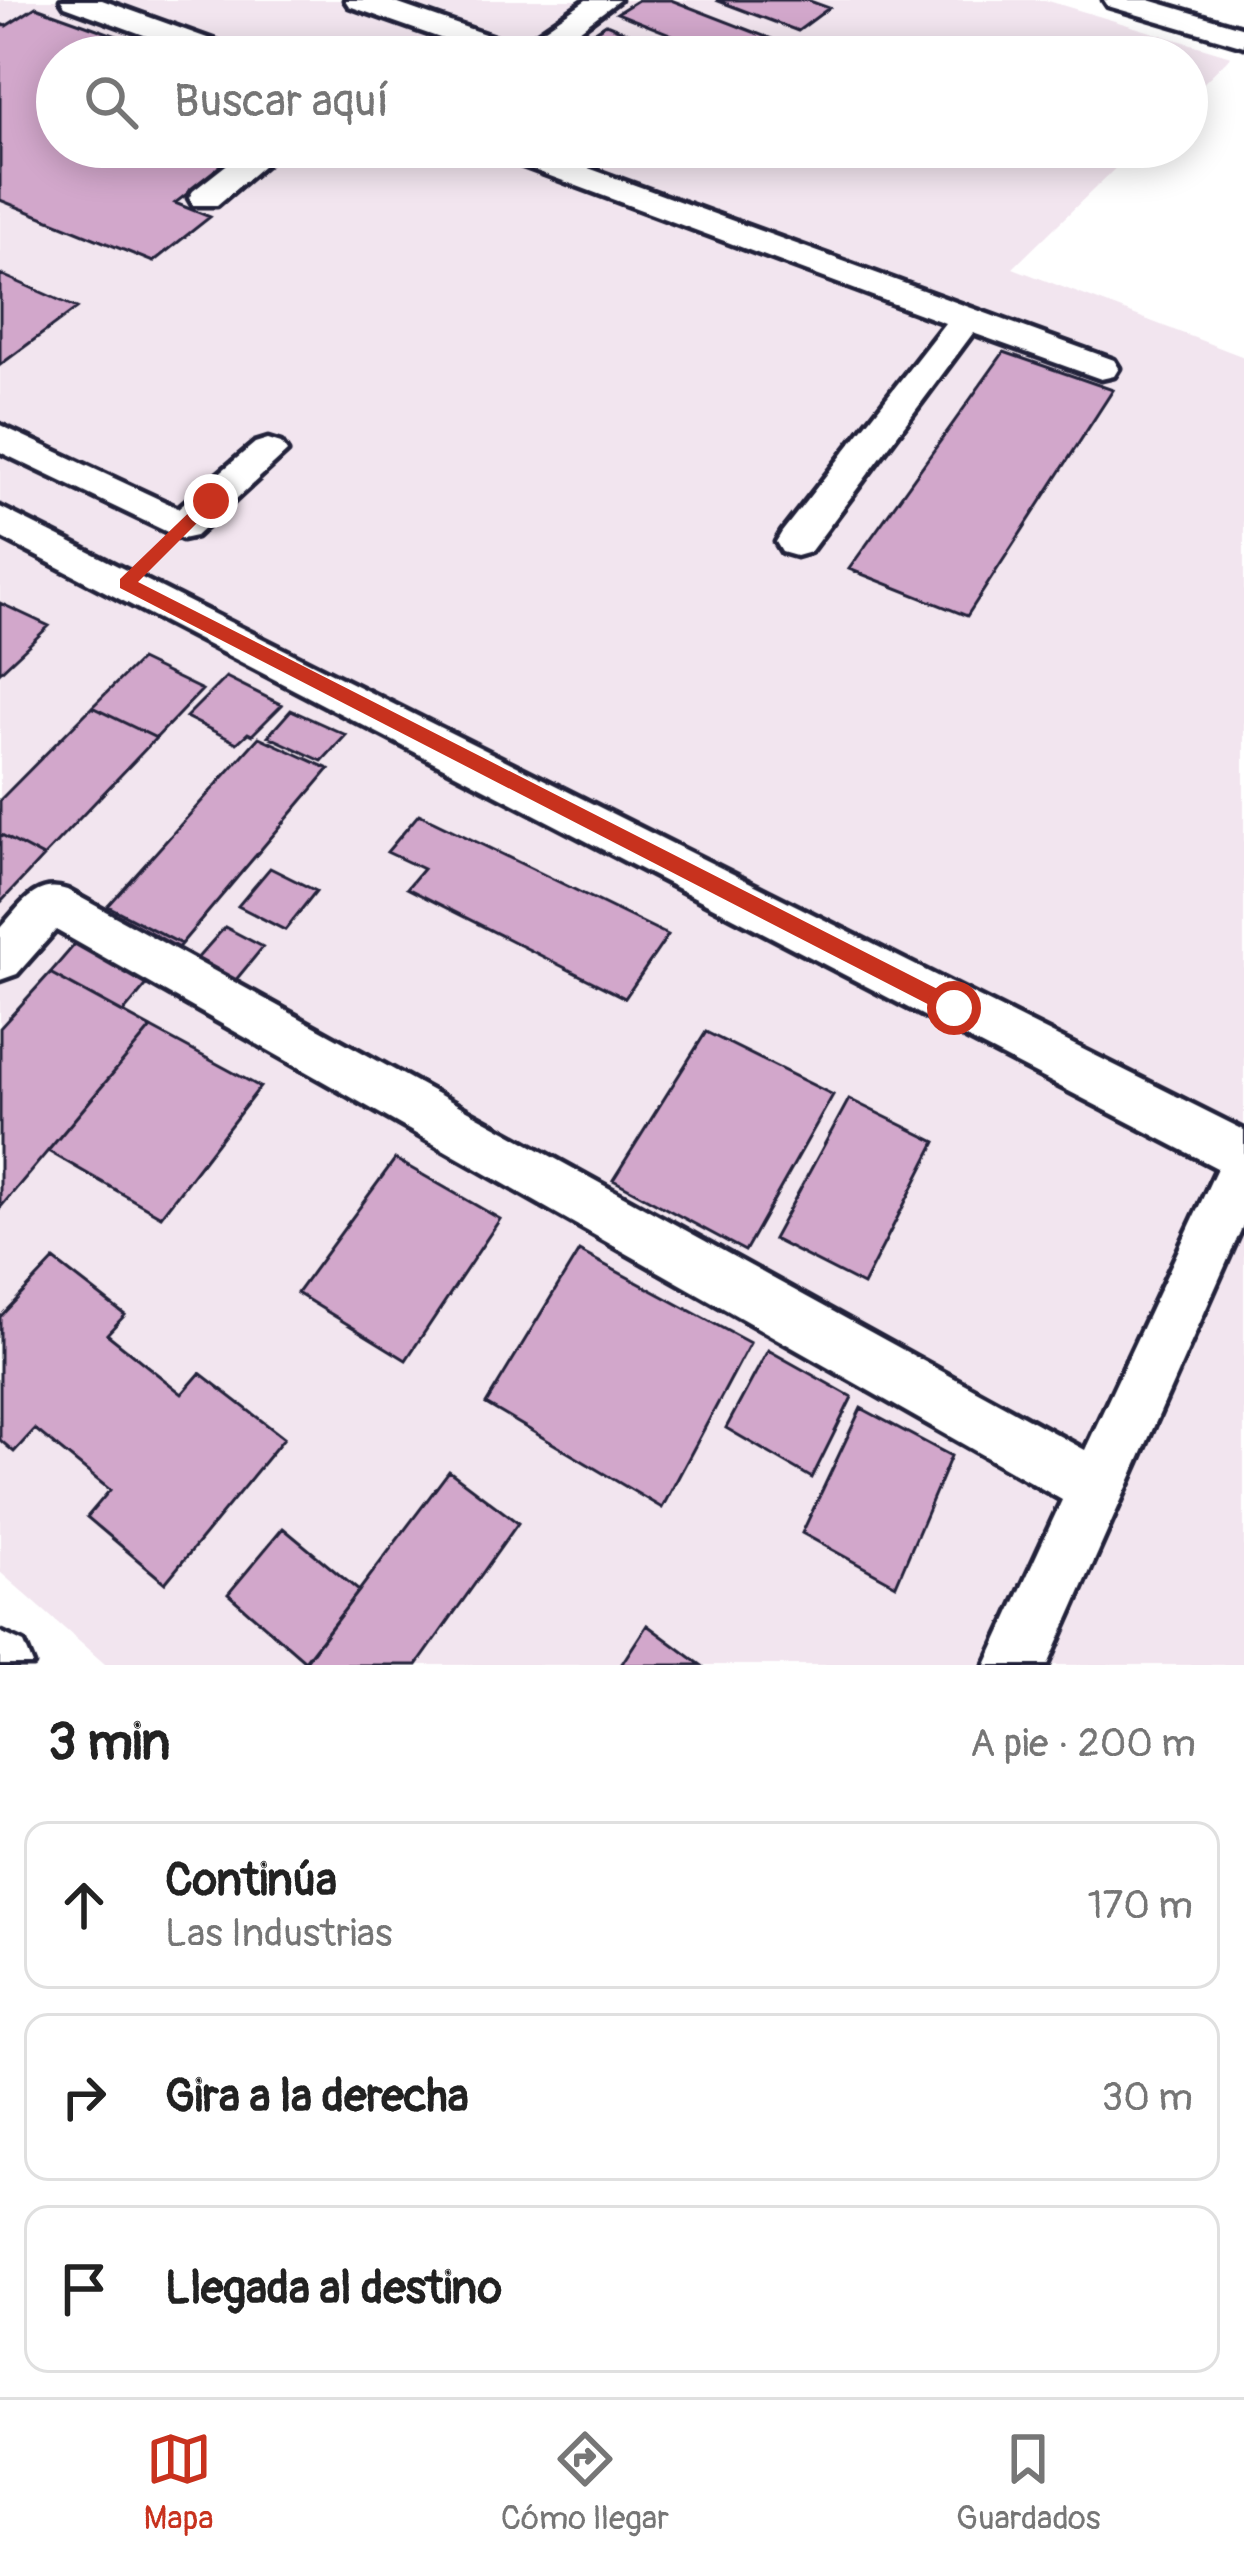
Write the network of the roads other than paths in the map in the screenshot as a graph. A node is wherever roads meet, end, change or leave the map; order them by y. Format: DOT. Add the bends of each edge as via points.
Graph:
graph roads {
  1 [pos="75,0"];
  2 [pos="359,0"];
  3 [pos="605,0"];
  4 [pos="1118,0"];
  5 [pos="174,36"];
  6 [pos="462,36"];
  7 [pos="553,36"];
  8 [pos="1244,37"];
  9 [pos="243,168"];
  10 [pos="559,168"];
  11 [pos="206,198"];
  12 [pos="966,319"];
  13 [pos="1101,368"];
  14 [pos="0,437"];
  15 [pos="268,452"];
  16 [pos="0,520"];
  17 [pos="182,526"];
  18 [pos="796,542"];
  19 [pos="126,584"];
  20 [pos="0,960"];
  21 [pos="1244,1161"];
  22 [pos="1097,1488"];
  23 [pos="1017,1665"];
  1 -- 5 [label="street"];
  2 -- 6 [label="street"];
  3 -- 7 [label="street"];
  4 -- 8 [label="street"];
  9 -- 11 [label="street"];
  10 -- 12 [label="street"];
  12 -- 13 [label="street"];
  12 -- 18 [label="street"];
  14 -- 17 [label="street"];
  15 -- 17 [label="street"];
  16 -- 19 [label="street"];
  17 -- 19 [label="street"];
  19 -- 21 [label="street"];
  20 -- 22 [label="street" via="51,904"];
  21 -- 22 [label="street"];
  22 -- 23 [label="street"];
}
